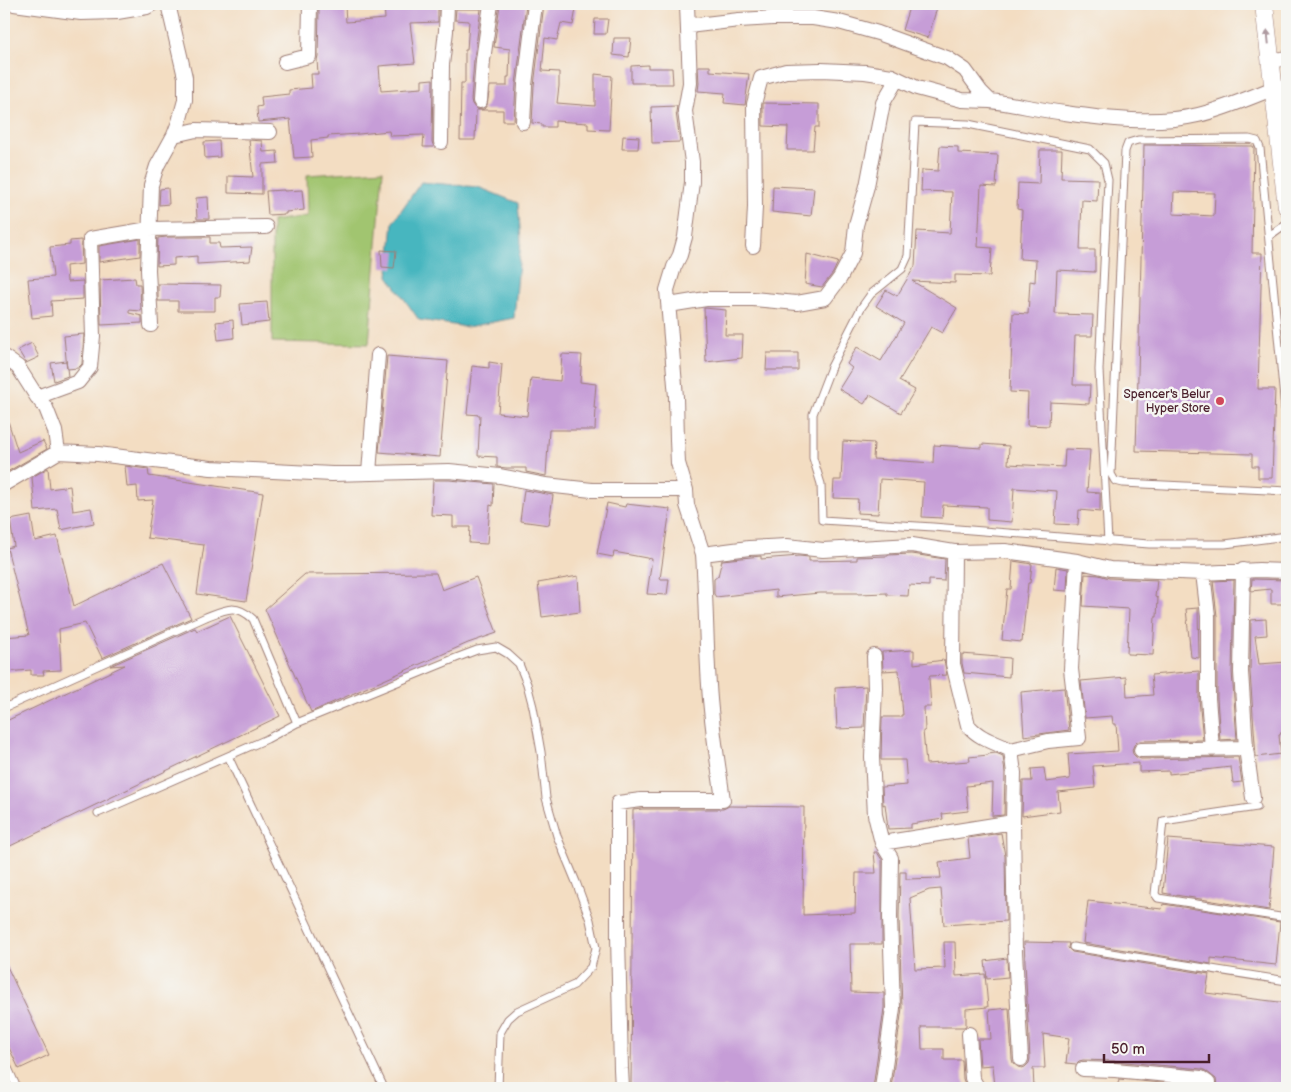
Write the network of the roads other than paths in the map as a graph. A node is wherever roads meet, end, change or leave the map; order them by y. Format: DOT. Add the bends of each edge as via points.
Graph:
graph roads {
  1 [pos="14,4"];
  2 [pos="152,4"];
  3 [pos="168,4"];
  4 [pos="310,4"];
  5 [pos="447,4"];
  6 [pos="491,4"];
  7 [pos="534,4"];
  8 [pos="687,4"];
  9 [pos="1264,4"];
  10 [pos="688,26"];
  11 [pos="1279,60"];
  12 [pos="285,62"];
  13 [pos="897,79"];
  14 [pos="1274,88"];
  15 [pos="480,101"];
  16 [pos="990,101"];
  17 [pos="524,122"];
  18 [pos="270,132"];
  19 [pos="174,135"];
  20 [pos="441,142"];
  21 [pos="1284,142"];
  22 [pos="1287,207"];
  23 [pos="1287,223"];
  24 [pos="266,227"];
  25 [pos="149,229"];
  26 [pos="1269,236"];
  27 [pos="753,246"];
  28 [pos="669,305"];
  29 [pos="151,325"];
  30 [pos="378,355"];
  31 [pos="4,357"];
  32 [pos="36,397"];
  33 [pos="1287,418"];
  34 [pos="58,452"];
  35 [pos="369,473"];
  36 [pos="4,484"];
  37 [pos="686,490"];
  38 [pos="1287,491"];
  39 [pos="1287,536"];
  40 [pos="1108,542"];
  41 [pos="954,552"];
  42 [pos="703,554"];
  43 [pos="1077,561"];
  44 [pos="1243,570"];
  45 [pos="1287,571"];
  46 [pos="1203,573"];
  47 [pos="874,656"];
  48 [pos="4,708"];
  49 [pos="297,723"];
  50 [pos="1212,748"];
  51 [pos="1246,748"];
  52 [pos="1011,750"];
  53 [pos="1141,750"];
  54 [pos="228,756"];
  55 [pos="1255,802"];
  56 [pos="98,812"];
  57 [pos="1013,822"];
  58 [pos="882,842"];
  59 [pos="1287,918"];
  60 [pos="1073,947"];
  61 [pos="1287,981"];
  62 [pos="969,1034"];
  63 [pos="4,1059"];
  64 [pos="1021,1059"];
  65 [pos="1083,1069"];
  66 [pos="17,1088"];
  67 [pos="384,1088"];
  68 [pos="498,1088"];
  69 [pos="622,1088"];
  70 [pos="882,1088"];
  71 [pos="976,1088"];
  72 [pos="1208,1088"];
  1 -- 2 [label="street" via="81,12 117,12"];
  3 -- 19 [label="street" via="185,77 185,100"];
  4 -- 12 [label="street" via="309,56"];
  5 -- 20 [label="street"];
  6 -- 15 [label="street"];
  7 -- 17 [label="street"];
  8 -- 10 [label="street"];
  11 -- 9 [label="street, one-way"];
  10 -- 16 [label="street" via="773,18 840,22 946,58 965,70"];
  10 -- 28 [label="street" via="690,83 685,111 692,182 685,237 667,290"];
  11 -- 14 [label="street"];
  13 -- 16 [label="street" via="962,100"];
  13 -- 27 [label="street" via="866,72 821,70 786,71 761,78 754,104"];
  13 -- 28 [label="street" via="883,102 856,225 853,253 825,298 797,302 706,299"];
  14 -- 16 [label="street" via="1198,115 1168,119 1101,118"];
  14 -- 21 [label="street"];
  18 -- 19 [label="street" via="196,130"];
  19 -- 25 [label="street" via="151,185"];
  21 -- 22 [label="street"];
  23 -- 26 [label="lane"];
  24 -- 25 [label="street"];
  25 -- 29 [label="street"];
  25 -- 32 [label="street" via="90,239 94,336 90,367 78,382"];
  26 -- 33 [label="lane"];
  26 -- 38 [label="lane" via="1257,141 1249,138 1138,140 1128,143 1125,151 1111,474 1115,481 1123,484"];
  28 -- 37 [label="street" via="678,464"];
  30 -- 35 [label="street"];
  31 -- 32 [label="street" via="18,367"];
  32 -- 34 [label="street" via="46,408 55,431"];
  34 -- 35 [label="street" via="211,468"];
  34 -- 36 [label="street"];
  35 -- 37 [label="street" via="449,471 592,490"];
  37 -- 42 [label="street" via="687,506"];
  39 -- 40 [label="lane" via="1225,544"];
  40 -- 40 [label="lane" via="822,520 821,484 813,458 813,414 831,367 861,308 871,294 902,269 908,256 915,122 968,124 1090,149 1104,163 1108,180 1099,370"];
  41 -- 42 [label="street" via="912,545 823,550 787,546"];
  41 -- 43 [label="street" via="1005,551"];
  41 -- 52 [label="street" via="953,664 968,725 973,732"];
  42 -- 69 [label="street" via="709,688 722,800 618,803"];
  43 -- 46 [label="street" via="1110,568"];
  43 -- 52 [label="street" via="1071,669 1079,738"];
  44 -- 45 [label="street"];
  44 -- 46 [label="street"];
  44 -- 51 [label="street" via="1241,672"];
  46 -- 50 [label="street" via="1208,616"];
  47 -- 58 [label="street" via="872,757 875,815"];
  48 -- 49 [label="lane" via="206,616 234,608 253,620"];
  49 -- 54 [label="lane"];
  49 -- 68 [label="lane" via="477,650 496,647 519,664 533,707 546,798 557,836 590,920 596,948 591,967 574,985 517,1011 508,1019 500,1033"];
  50 -- 51 [label="street"];
  50 -- 53 [label="street"];
  51 -- 55 [label="street"];
  52 -- 57 [label="street"];
  54 -- 56 [label="lane"];
  54 -- 67 [label="lane"];
  55 -- 59 [label="lane" via="1163,821 1155,894 1158,898"];
  57 -- 58 [label="street"];
  57 -- 64 [label="street"];
  58 -- 70 [label="street" via="892,858 893,1008"];
  60 -- 61 [label="lane"];
  62 -- 71 [label="street" via="972,1078"];
  63 -- 66 [label="lane"];
  65 -- 72 [label="street" via="1201,1078 1208,1083"];
}
